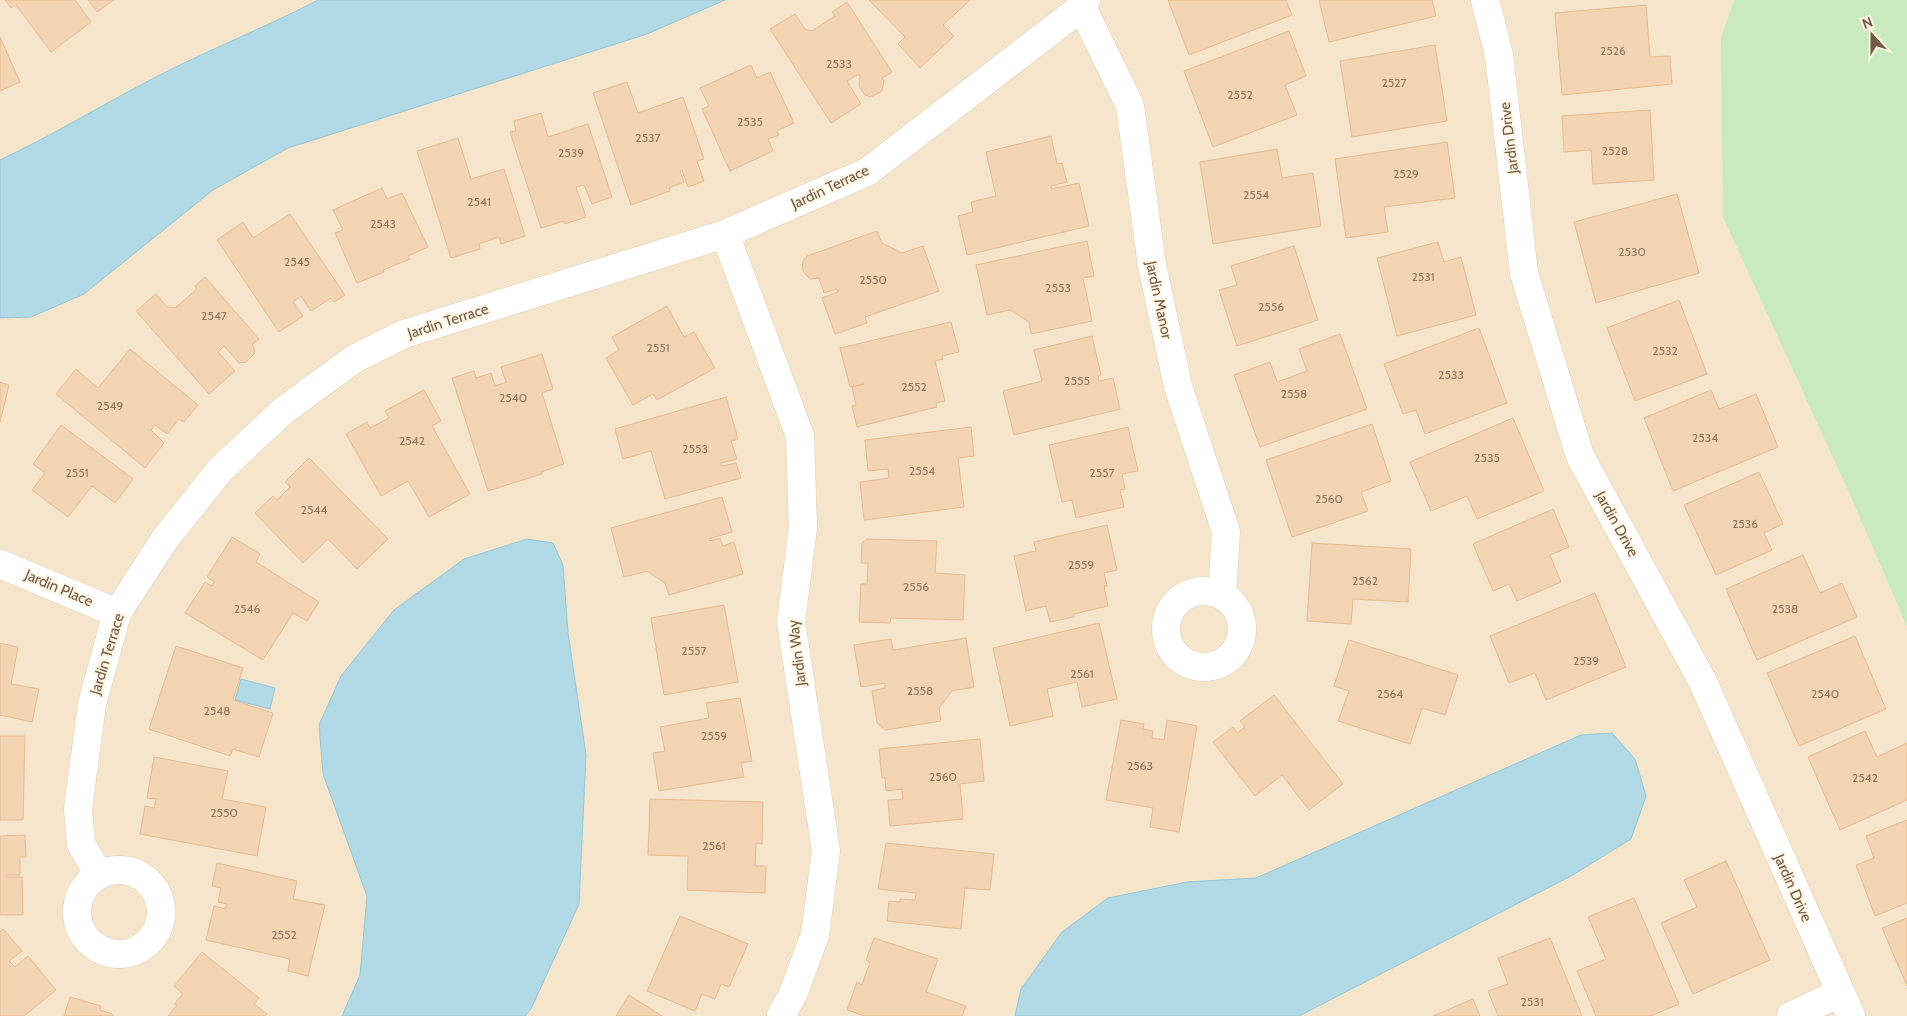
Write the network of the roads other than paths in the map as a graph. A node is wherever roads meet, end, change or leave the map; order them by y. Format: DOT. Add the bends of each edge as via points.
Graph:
graph roads {
  1 [pos="1485,0"];
  2 [pos="1084,4"];
  3 [pos="725,234"];
  4 [pos="0,564"];
  5 [pos="1222,595"];
  6 [pos="118,613"];
  7 [pos="99,875"];
  8 [pos="1846,1004"];
  9 [pos="781,1016"];
  10 [pos="1791,1016"];
  1 -- 8 [label="street, Jardin Drive" via="1499,55 1524,273 1580,456 1703,682"];
  2 -- 3 [label="street, Jardin Terrace" via="867,172"];
  2 -- 5 [label="street, Jardin Manor" via="1130,106 1152,266 1178,386 1226,532"];
  3 -- 6 [label="street, Jardin Terrace" via="404,334 354,359 283,411 220,470 165,538"];
  3 -- 9 [label="street, Jardin Way" via="800,436 804,527 791,622 826,851 815,935 793,994"];
  4 -- 6 [label="street, Jardin Place"];
  6 -- 7 [label="street, Jardin Terrace" via="92,704 78,808 81,844"];
  8 -- 10 [label="street"];
}
